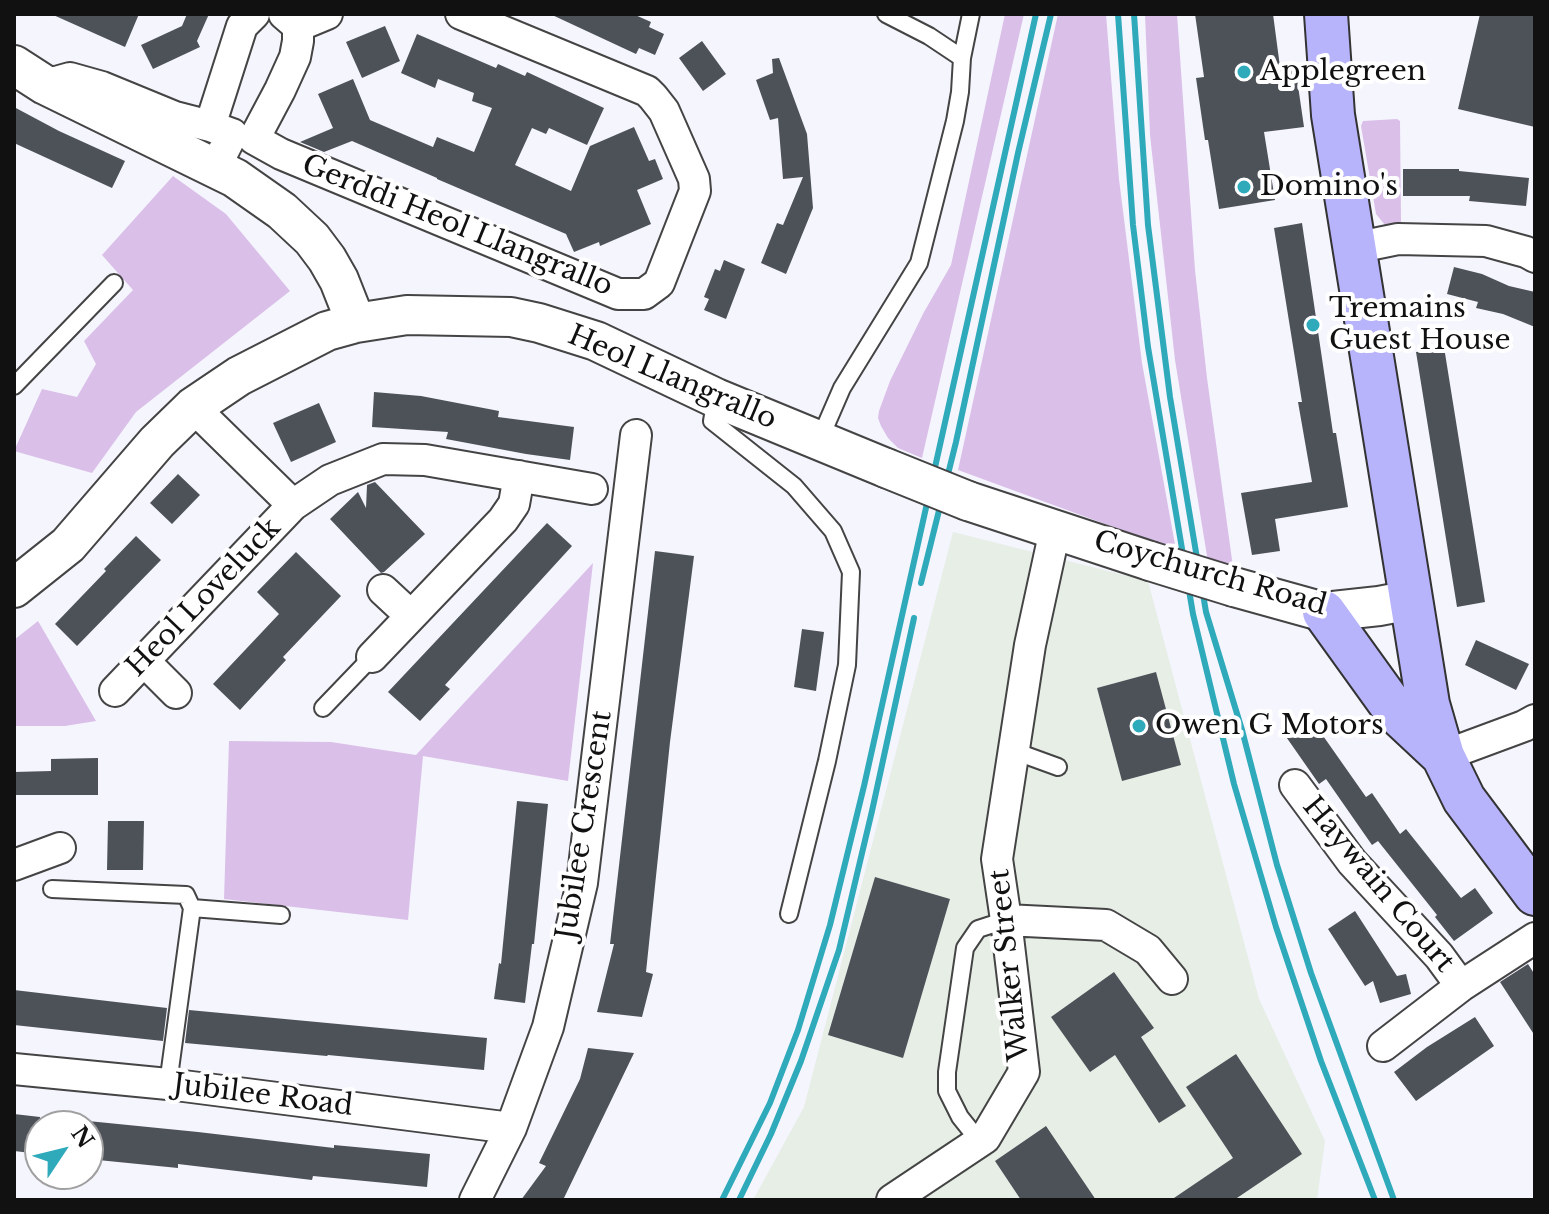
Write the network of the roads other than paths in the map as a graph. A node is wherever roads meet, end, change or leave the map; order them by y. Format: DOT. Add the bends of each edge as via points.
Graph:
graph roads {
  1 [pos="254,14"];
  2 [pos="327,14"];
  3 [pos="461,14"];
  4 [pos="886,14"];
  5 [pos="971,14"];
  6 [pos="1326,14"];
  7 [pos="291,20"];
  8 [pos="962,58"];
  9 [pos="29,75"];
  10 [pos="232,133"];
  11 [pos="215,168"];
  12 [pos="1354,248"];
  13 [pos="1535,257"];
  14 [pos="114,283"];
  15 [pos="356,323"];
  16 [pos="14,386"];
  17 [pos="716,398"];
  18 [pos="193,407"];
  19 [pos="636,435"];
  20 [pos="819,441"];
  21 [pos="886,468"];
  22 [pos="519,476"];
  23 [pos="592,489"];
  24 [pos="293,505"];
  25 [pos="1055,530"];
  26 [pos="14,588"];
  27 [pos="383,590"];
  28 [pos="1411,600"];
  29 [pos="1324,612"];
  30 [pos="411,616"];
  31 [pos="372,657"];
  32 [pos="144,661"];
  33 [pos="115,691"];
  34 [pos="176,693"];
  35 [pos="323,708"];
  36 [pos="1535,720"];
  37 [pos="1014,751"];
  38 [pos="1443,756"];
  39 [pos="1058,767"];
  40 [pos="1295,785"];
  41 [pos="60,848"];
  42 [pos="14,865"];
  43 [pos="52,889"];
  44 [pos="1535,894"];
  45 [pos="192,908"];
  46 [pos="789,914"];
  47 [pos="281,915"];
  48 [pos="1006,920"];
  49 [pos="1535,938"];
  50 [pos="1172,979"];
  51 [pos="1461,986"];
  52 [pos="1383,1046"];
  53 [pos="14,1069"];
  54 [pos="168,1084"];
  55 [pos="511,1128"];
  56 [pos="980,1142"];
  57 [pos="475,1200"];
  58 [pos="892,1200"];
  1 -- 10 [label="street" via="242,26"];
  2 -- 7 [label="street"];
  3 -- 10 [label="street, Gerddi Heol Llangrallo" via="647,91 664,111 695,191 659,283 644,294 618,294"];
  4 -- 8 [label="lane"];
  5 -- 8 [label="lane"];
  6 -- 12 [label="main road" via="1333,115"];
  7 -- 10 [label="street" via="298,41 280,90"];
  8 -- 20 [label="lane" via="955,121 919,263 842,388"];
  9 -- 10 [label="street, Gerddi Heol Llangrallo" via="102,87"];
  9 -- 11 [label="street"];
  10 -- 11 [label="street"];
  11 -- 15 [label="street" via="271,203 312,239 339,280"];
  12 -- 13 [label="street" via="1398,239 1486,241"];
  12 -- 28 [label="main road"];
  14 -- 16 [label="lane"];
  15 -- 17 [label="street, Heol Llangrallo" via="407,315 511,317 596,341"];
  15 -- 18 [label="street, Heol Llangrallo" via="278,355"];
  17 -- 20 [label="street, Heol Llangrallo"];
  17 -- 46 [label="lane" via="712,421 794,486 833,531 851,572 847,665"];
  18 -- 24 [label="street, Heol Loveluck"];
  18 -- 26 [label="street, Heol Llangrallo" via="68,545"];
  19 -- 55 [label="street, Jubilee Crescent" via="582,883 548,1027"];
  20 -- 21 [label="street, Heol Llangrallo"];
  21 -- 25 [label="street, Coychurch Road, bridge"];
  22 -- 23 [label="street, Heol Loveluck"];
  22 -- 24 [label="street, Heol Loveluck" via="425,460 383,459 330,480"];
  22 -- 30 [label="street" via="514,504 503,520"];
  24 -- 32 [label="street, Heol Loveluck"];
  25 -- 29 [label="street, Coychurch Road, bridge"];
  25 -- 37 [label="street, Walker Street"];
  27 -- 30 [label="street"];
  28 -- 29 [label="street, Coychurch Road"];
  28 -- 38 [label="main road" via="1428,704"];
  29 -- 38 [label="main road" via="1396,712"];
  30 -- 31 [label="street"];
  31 -- 35 [label="lane"];
  32 -- 33 [label="street, Heol Loveluck"];
  32 -- 34 [label="street"];
  36 -- 38 [label="street"];
  37 -- 39 [label="lane"];
  37 -- 48 [label="street, Walker Street" via="997,859"];
  38 -- 44 [label="main road" via="1464,799"];
  40 -- 51 [label="street, Haywain Court" via="1352,862"];
  41 -- 42 [label="street"];
  43 -- 45 [label="lane" via="186,895"];
  45 -- 47 [label="lane"];
  45 -- 54 [label="lane"];
  48 -- 50 [label="street" via="1106,925 1148,950"];
  48 -- 56 [label="street, Walker Street" via="1024,1072"];
  48 -- 56 [label="lane" via="978,929 965,948 947,1072 947,1091"];
  49 -- 51 [label="street, Haywain Court"];
  51 -- 52 [label="street, Haywain Court"];
  53 -- 54 [label="street, Jubilee Road"];
  54 -- 55 [label="street, Jubilee Road"];
  55 -- 57 [label="street, Jubilee Crescent"];
  56 -- 58 [label="street, Walker Street"];
}
